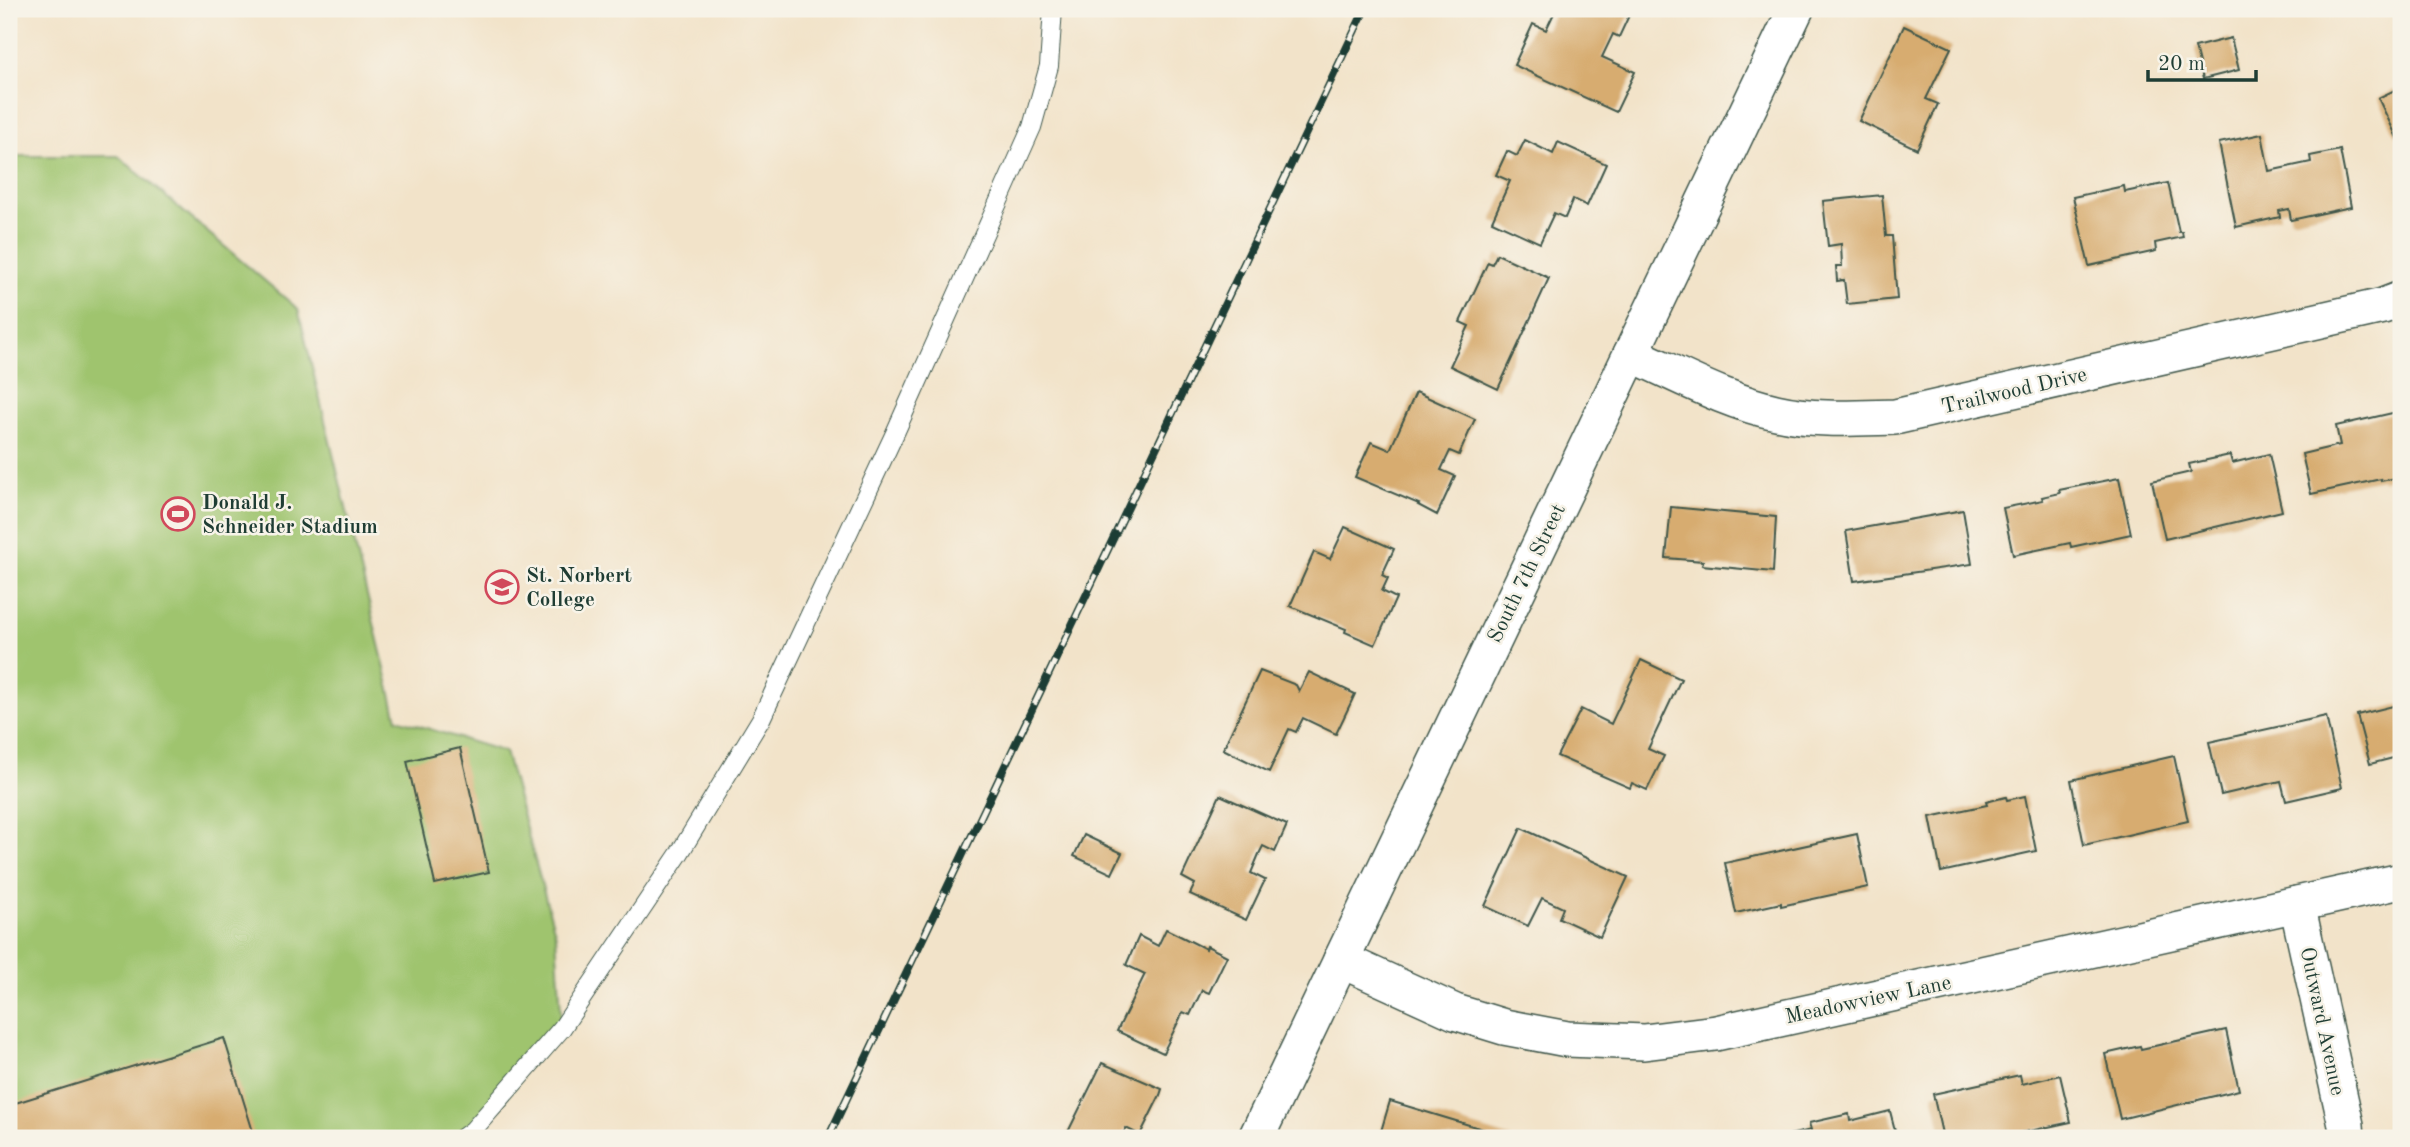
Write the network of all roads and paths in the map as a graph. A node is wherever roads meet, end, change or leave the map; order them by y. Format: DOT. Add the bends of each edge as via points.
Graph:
graph roads {
  1 [pos="1053,9"];
  2 [pos="1796,9"];
  3 [pos="2401,299"];
  4 [pos="1631,354"];
  5 [pos="2401,881"];
  6 [pos="2297,904"];
  7 [pos="1341,961"];
  8 [pos="462,1138"];
  9 [pos="1256,1138"];
  10 [pos="2347,1138"];
  1 -- 8 [label="lane" via="1049,66 1032,127 761,719 679,854 562,1028"];
  2 -- 4 [label="street, South 7th Street"];
  3 -- 4 [label="street, Trailwood Drive" via="1895,417 1830,419 1778,413 1732,400"];
  4 -- 7 [label="street, South 7th Street"];
  5 -- 6 [label="street, Meadowview Lane"];
  6 -- 7 [label="street, Meadowview Lane" via="1716,1033 1644,1042 1567,1039 1504,1027 1455,1012"];
  6 -- 10 [label="street, Outward Avenue"];
  7 -- 9 [label="street, South 7th Street"];
}
